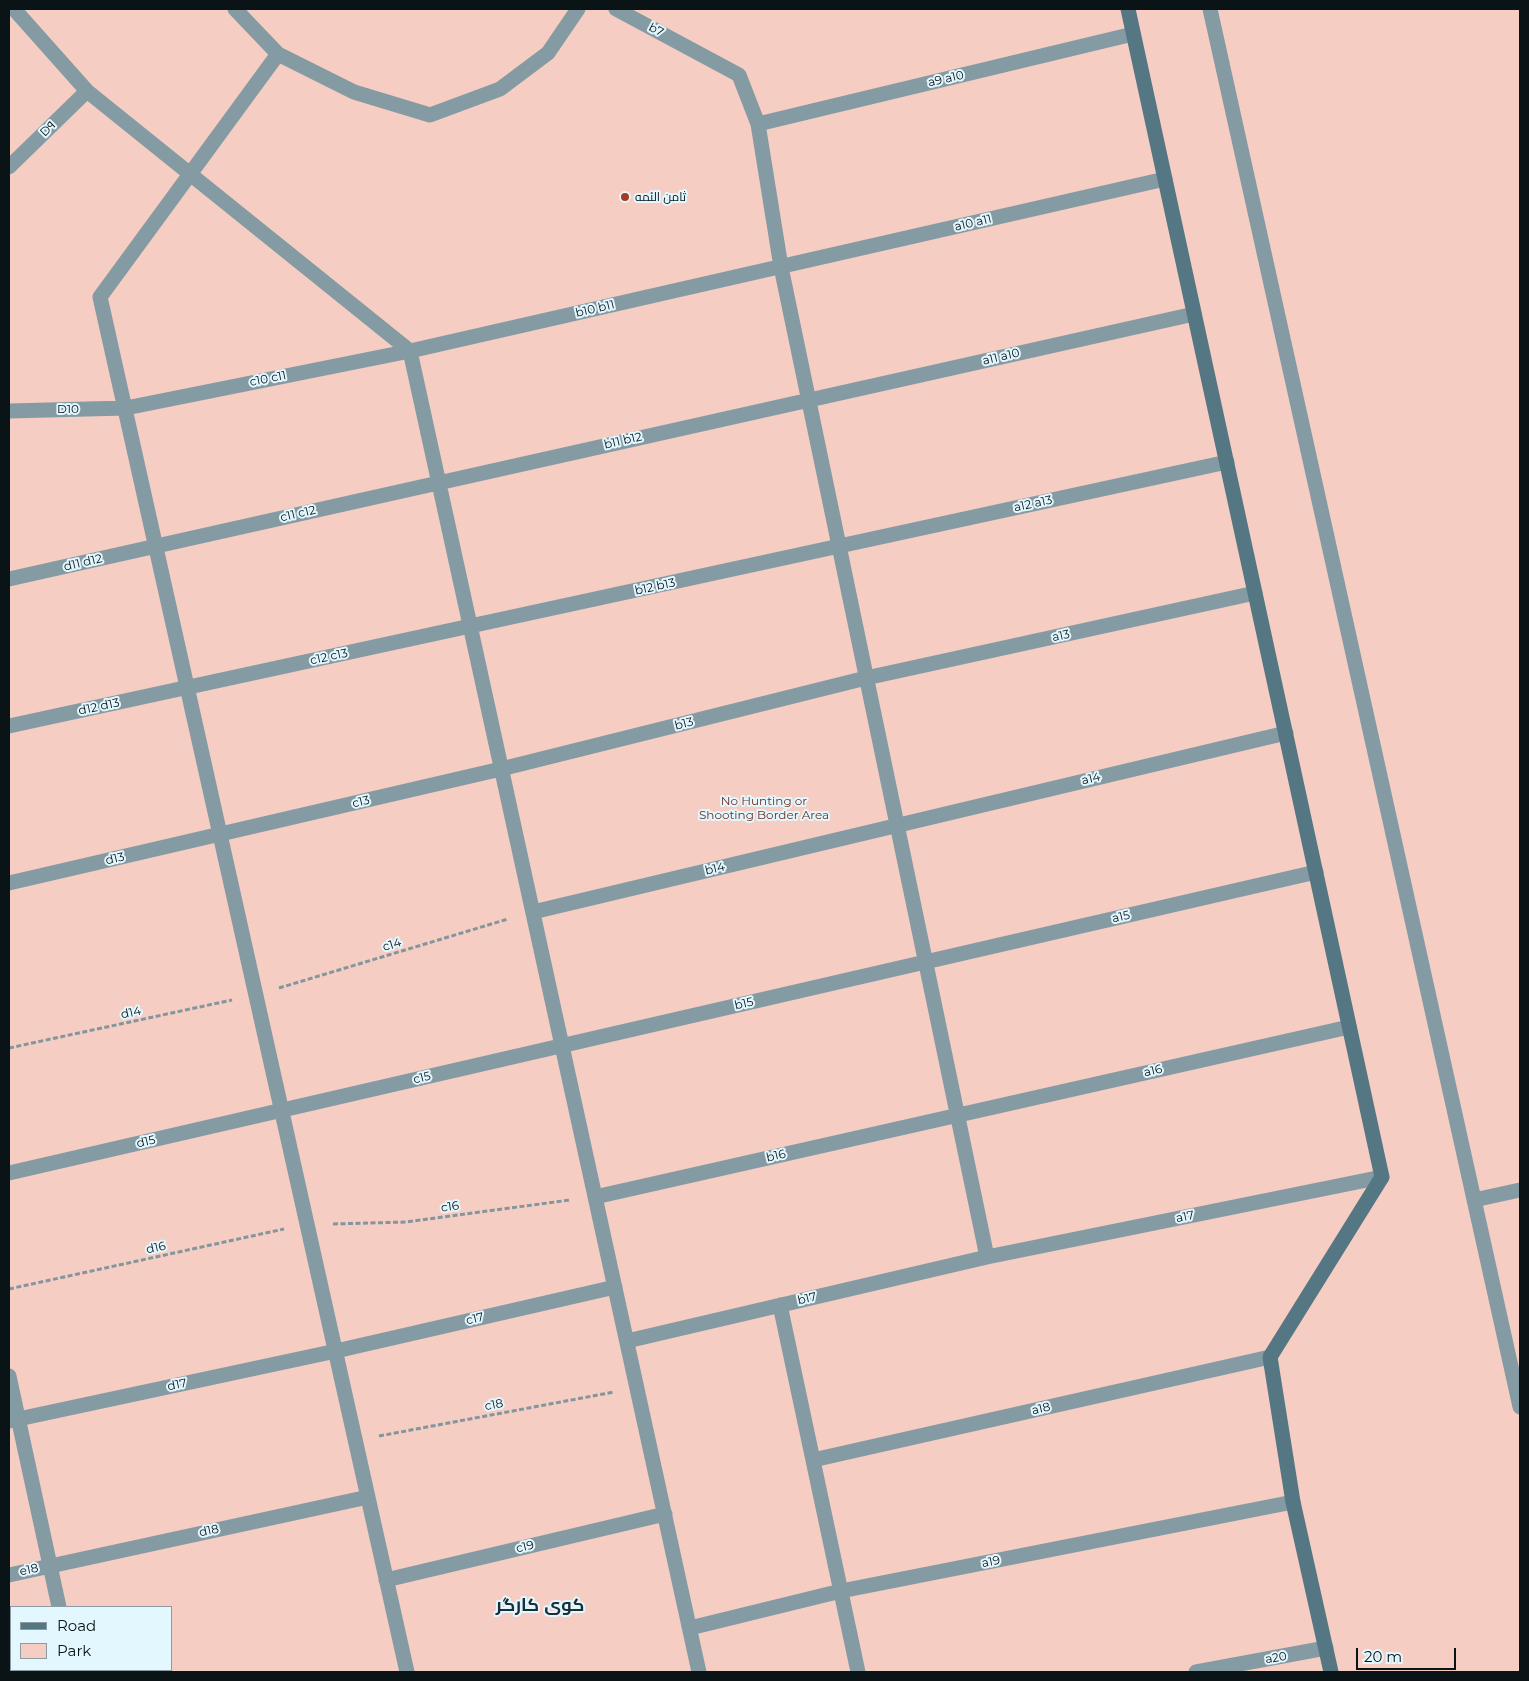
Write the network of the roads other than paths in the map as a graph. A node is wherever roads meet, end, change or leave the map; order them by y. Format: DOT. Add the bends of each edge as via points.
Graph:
graph roads {
  1 [pos="14,9"];
  2 [pos="235,9"];
  3 [pos="578,9"];
  4 [pos="616,9"];
  5 [pos="1128,9"];
  6 [pos="1210,9"];
  7 [pos="1134,34"];
  8 [pos="278,54"];
  9 [pos="86,91"];
  10 [pos="758,124"];
  11 [pos="9,167"];
  12 [pos="190,173"];
  13 [pos="1165,179"];
  14 [pos="781,267"];
  15 [pos="1194,314"];
  16 [pos="410,351"];
  17 [pos="808,400"];
  18 [pos="126,408"];
  19 [pos="9,411"];
  20 [pos="1227,462"];
  21 [pos="438,483"];
  22 [pos="157,546"];
  23 [pos="839,546"];
  24 [pos="9,579"];
  25 [pos="1255,593"];
  26 [pos="470,627"];
  27 [pos="866,678"];
  28 [pos="188,688"];
  29 [pos="9,726"];
  30 [pos="1286,732"];
  31 [pos="501,769"];
  32 [pos="897,825"];
  33 [pos="221,835"];
  34 [pos="1316,872"];
  35 [pos="9,883"];
  36 [pos="533,912"];
  37 [pos="925,962"];
  38 [pos="1350,1027"];
  39 [pos="562,1046"];
  40 [pos="282,1110"];
  41 [pos="957,1115"];
  42 [pos="9,1173"];
  43 [pos="1382,1177"];
  44 [pos="1520,1190"];
  45 [pos="595,1197"];
  46 [pos="1474,1200"];
  47 [pos="987,1257"];
  48 [pos="615,1286"];
  49 [pos="780,1305"];
  50 [pos="627,1341"];
  51 [pos="336,1351"];
  52 [pos="1270,1357"];
  53 [pos="9,1376"];
  54 [pos="1520,1406"];
  55 [pos="14,1420"];
  56 [pos="813,1460"];
  57 [pos="368,1497"];
  58 [pos="1293,1502"];
  59 [pos="665,1514"];
  60 [pos="50,1566"];
  61 [pos="9,1575"];
  62 [pos="386,1580"];
  63 [pos="841,1591"];
  64 [pos="59,1606"];
  65 [pos="690,1628"];
  66 [pos="1326,1648"];
  67 [pos="407,1672"];
  68 [pos="699,1672"];
  69 [pos="858,1672"];
  70 [pos="1196,1672"];
  71 [pos="1331,1672"];
  1 -- 9 [label="street"];
  2 -- 8 [label="street"];
  3 -- 8 [label="street" via="548,53 500,89 430,114 354,92"];
  4 -- 10 [label="street, b7" via="739,75"];
  5 -- 7 [label="main road"];
  6 -- 46 [label="street"];
  7 -- 10 [label="street, a9 a10"];
  7 -- 13 [label="main road"];
  8 -- 12 [label="street"];
  9 -- 11 [label="street, D۹"];
  9 -- 12 [label="street"];
  10 -- 14 [label="street, b7"];
  12 -- 16 [label="street"];
  12 -- 18 [label="street" via="100,297"];
  13 -- 14 [label="street, a10 a11"];
  13 -- 15 [label="main road"];
  14 -- 16 [label="street, b10 b11"];
  14 -- 17 [label="street, b7"];
  15 -- 17 [label="street, a11 a10"];
  15 -- 20 [label="main road"];
  16 -- 18 [label="street, c10 c11"];
  16 -- 21 [label="street"];
  17 -- 21 [label="street, b11 b12"];
  17 -- 23 [label="street, b7"];
  18 -- 19 [label="street, D10"];
  18 -- 22 [label="street"];
  20 -- 23 [label="street, a12 a13"];
  20 -- 25 [label="main road"];
  21 -- 22 [label="street, c11 c12"];
  21 -- 26 [label="street"];
  22 -- 24 [label="street, d11 d12"];
  22 -- 28 [label="street"];
  23 -- 26 [label="street, b12 b13"];
  23 -- 27 [label="street, b7"];
  25 -- 27 [label="street, a13"];
  25 -- 30 [label="main road"];
  26 -- 28 [label="street, c12 c13"];
  26 -- 31 [label="street"];
  27 -- 31 [label="street, b13"];
  27 -- 32 [label="street, b7"];
  28 -- 29 [label="street, d12 d13"];
  28 -- 33 [label="street"];
  30 -- 32 [label="street, a14"];
  30 -- 34 [label="main road"];
  31 -- 33 [label="street, c13"];
  31 -- 36 [label="street"];
  32 -- 36 [label="street, b14"];
  32 -- 37 [label="street, b7"];
  33 -- 35 [label="street, d13"];
  33 -- 40 [label="street"];
  34 -- 37 [label="street, a15"];
  34 -- 38 [label="main road"];
  36 -- 39 [label="street"];
  37 -- 39 [label="street, b15"];
  37 -- 41 [label="street, b7"];
  38 -- 41 [label="street, a16"];
  38 -- 43 [label="main road"];
  39 -- 40 [label="street, c15"];
  39 -- 45 [label="street"];
  40 -- 42 [label="street, d15"];
  40 -- 51 [label="street"];
  41 -- 45 [label="street, b16"];
  41 -- 47 [label="street, b7"];
  43 -- 47 [label="street, a17"];
  43 -- 52 [label="main road"];
  44 -- 46 [label="street"];
  45 -- 48 [label="street"];
  46 -- 54 [label="street"];
  47 -- 49 [label="street, b17"];
  48 -- 50 [label="street"];
  48 -- 51 [label="street, c17"];
  49 -- 50 [label="street, b17"];
  49 -- 56 [label="street"];
  50 -- 59 [label="street"];
  51 -- 55 [label="street, d17"];
  51 -- 57 [label="street"];
  52 -- 56 [label="street, a18"];
  52 -- 58 [label="main road"];
  53 -- 55 [label="street"];
  55 -- 60 [label="street"];
  56 -- 63 [label="street"];
  57 -- 60 [label="street, d18"];
  57 -- 62 [label="street"];
  58 -- 63 [label="street, a19"];
  58 -- 66 [label="main road"];
  59 -- 62 [label="street, c19"];
  59 -- 65 [label="street"];
  60 -- 61 [label="street, e18"];
  60 -- 64 [label="street"];
  62 -- 67 [label="street"];
  63 -- 65 [label="street, a19"];
  63 -- 69 [label="street"];
  65 -- 68 [label="street"];
  66 -- 70 [label="street, a20"];
  66 -- 71 [label="main road"];
}
